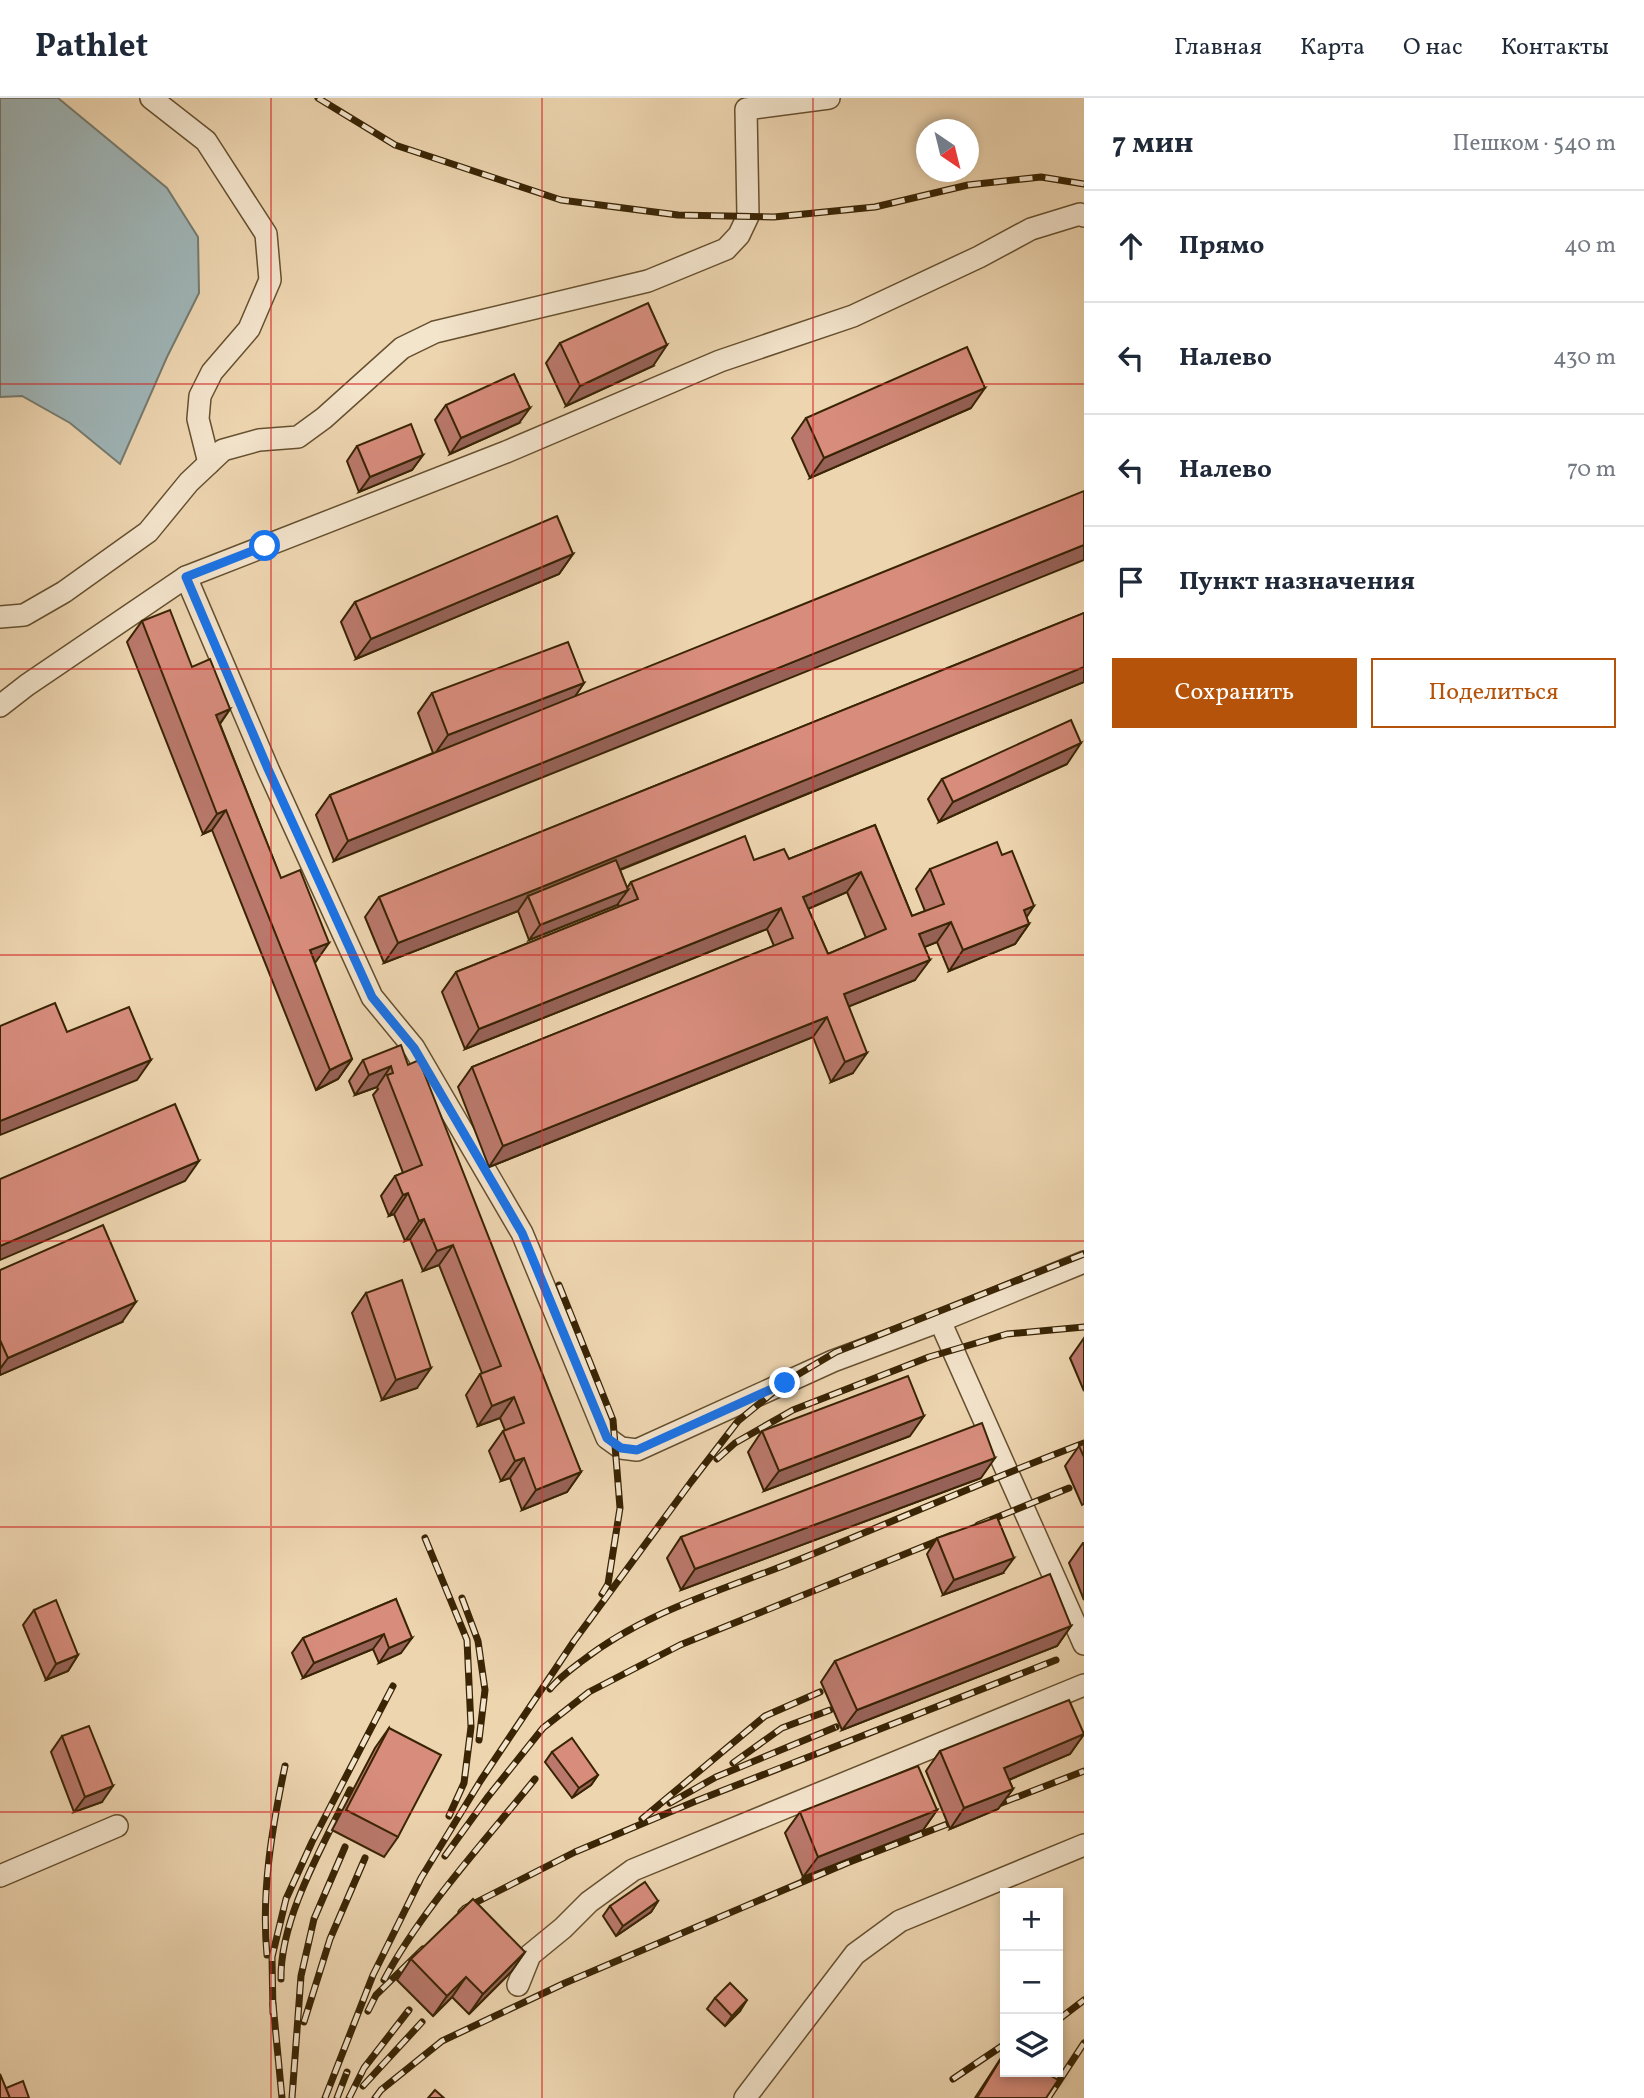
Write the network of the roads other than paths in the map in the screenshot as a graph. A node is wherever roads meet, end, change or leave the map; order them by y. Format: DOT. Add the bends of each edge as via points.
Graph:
graph roads {
  1 [pos="151,98"];
  2 [pos="829,98"];
  3 [pos="1084,216"];
  4 [pos="209,463"];
  5 [pos="186,577"];
  6 [pos="0,617"];
  7 [pos="0,706"];
  8 [pos="1084,1262"];
  9 [pos="940,1321"];
  10 [pos="1084,1644"];
  11 [pos="1084,1685"];
  12 [pos="117,1826"];
  13 [pos="1084,1845"];
  14 [pos="0,1876"];
  15 [pos="518,1985"];
  16 [pos="745,2098"];
  1 -- 4 [label="street" via="206,141 266,234 270,280 249,329 212,372 200,396 198,419"];
  2 -- 4 [label="street" via="746,109 748,216 726,249 648,281 435,332 402,348 298,437 259,440 223,450"];
  3 -- 5 [label="street" via="1031,229 853,316 720,361 506,452"];
  4 -- 6 [label="street" via="148,532 24,615"];
  5 -- 7 [label="street"];
  5 -- 9 [label="street" via="372,997 414,1048 522,1233 607,1438 621,1448 637,1450 833,1360"];
  8 -- 9 [label="street"];
  9 -- 10 [label="street"];
  11 -- 15 [label="street" via="633,1870 530,1955"];
  12 -- 14 [label="street"];
  13 -- 16 [label="street" via="900,1921 855,1954"];
}
